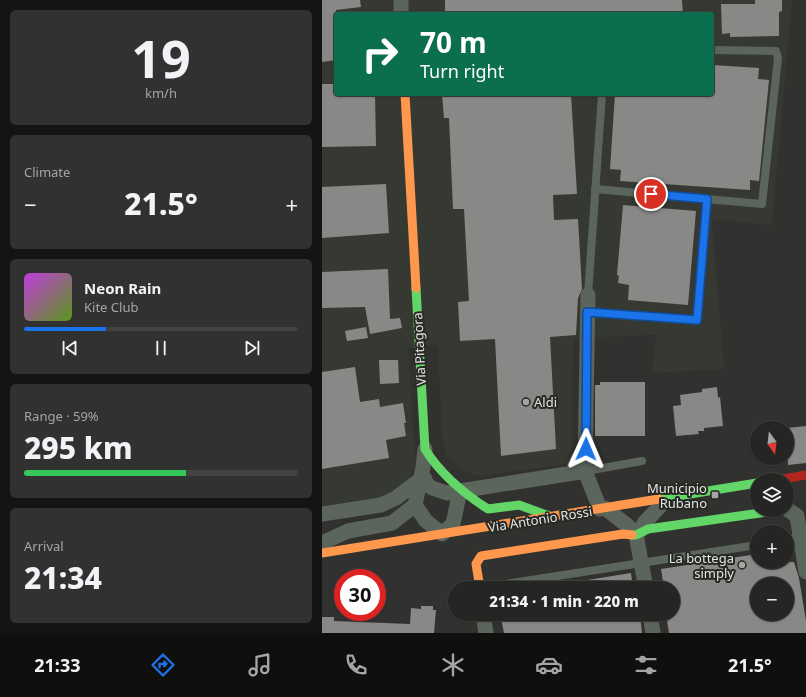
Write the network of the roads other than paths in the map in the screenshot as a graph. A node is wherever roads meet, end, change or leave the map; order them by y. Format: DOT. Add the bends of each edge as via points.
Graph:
graph roads {
  1 [pos="400,0"];
  2 [pos="401,12"];
  3 [pos="714,50"];
  4 [pos="405,96"];
  5 [pos="602,96"];
  6 [pos="595,189"];
  7 [pos="707,199"];
  8 [pos="588,295"];
  9 [pos="587,312"];
  10 [pos="425,448"];
  11 [pos="642,461"];
  12 [pos="586,471"];
  13 [pos="806,475"];
  14 [pos="444,476"];
  15 [pos="794,477"];
  16 [pos="421,480"];
  17 [pos="750,484"];
  18 [pos="460,491"];
  19 [pos="668,498"];
  20 [pos="640,503"];
  21 [pos="415,505"];
  22 [pos="602,509"];
  23 [pos="322,514"];
  24 [pos="750,514"];
  25 [pos="794,514"];
  26 [pos="552,517"];
  27 [pos="632,530"];
  28 [pos="442,534"];
  29 [pos="794,539"];
  30 [pos="322,543"];
  31 [pos="750,546"];
  32 [pos="322,553"];
  33 [pos="642,564"];
  34 [pos="806,572"];
  35 [pos="479,581"];
  36 [pos="527,581"];
  37 [pos="645,581"];
  38 [pos="484,621"];
  39 [pos="651,621"];
  40 [pos="486,633"];
  41 [pos="653,633"];
  1 -- 2 [label="street"];
  3 -- 7 [label="lane" via="776,51 778,58 762,204"];
  4 -- 10 [label="street, Via Pitagora"];
  5 -- 6 [label="lane"];
  6 -- 7 [label="lane"];
  6 -- 8 [label="lane"];
  7 -- 9 [label="lane" via="697,320"];
  8 -- 9 [label="street"];
  9 -- 12 [label="street"];
  10 -- 14 [label="street, Via Pitagora"];
  10 -- 16 [label="street"];
  11 -- 12 [label="lane"];
  12 -- 18 [label="street"];
  12 -- 22 [label="street" via="593,494"];
  13 -- 15 [label="street"];
  14 -- 16 [label="street"];
  14 -- 18 [label="street, Via Pitagora"];
  16 -- 18 [label="street" via="432,488 447,493"];
  16 -- 21 [label="street"];
  16 -- 23 [label="street" via="396,498 381,505"];
  17 -- 19 [label="street, Via Antonio Rossi"];
  18 -- 26 [label="street, Via Pitagora" via="488,509 520,505"];
  18 -- 28 [label="street" via="453,524"];
  19 -- 20 [label="street, Via Antonio Rossi"];
  19 -- 27 [label="street" via="645,522"];
  20 -- 22 [label="street, Via Antonio Rossi"];
  20 -- 27 [label="street" via="630,516"];
  21 -- 28 [label="street" via="426,521"];
  21 -- 30 [label="street" via="392,523 348,531"];
  22 -- 26 [label="street, Via Antonio Rossi"];
  22 -- 27 [label="street"];
  24 -- 27 [label="street"];
  25 -- 29 [label="street"];
  26 -- 28 [label="street, Via Antonio Rossi"];
  27 -- 33 [label="street"];
  27 -- 35 [label="street" via="623,534 481,556 476,564"];
  28 -- 32 [label="street, Via Antonio Rossi"];
  29 -- 34 [label="street"];
  31 -- 33 [label="lane"];
  33 -- 36 [label="lane"];
  33 -- 37 [label="street"];
  38 -- 40 [label="street"];
  39 -- 41 [label="street"];
}
